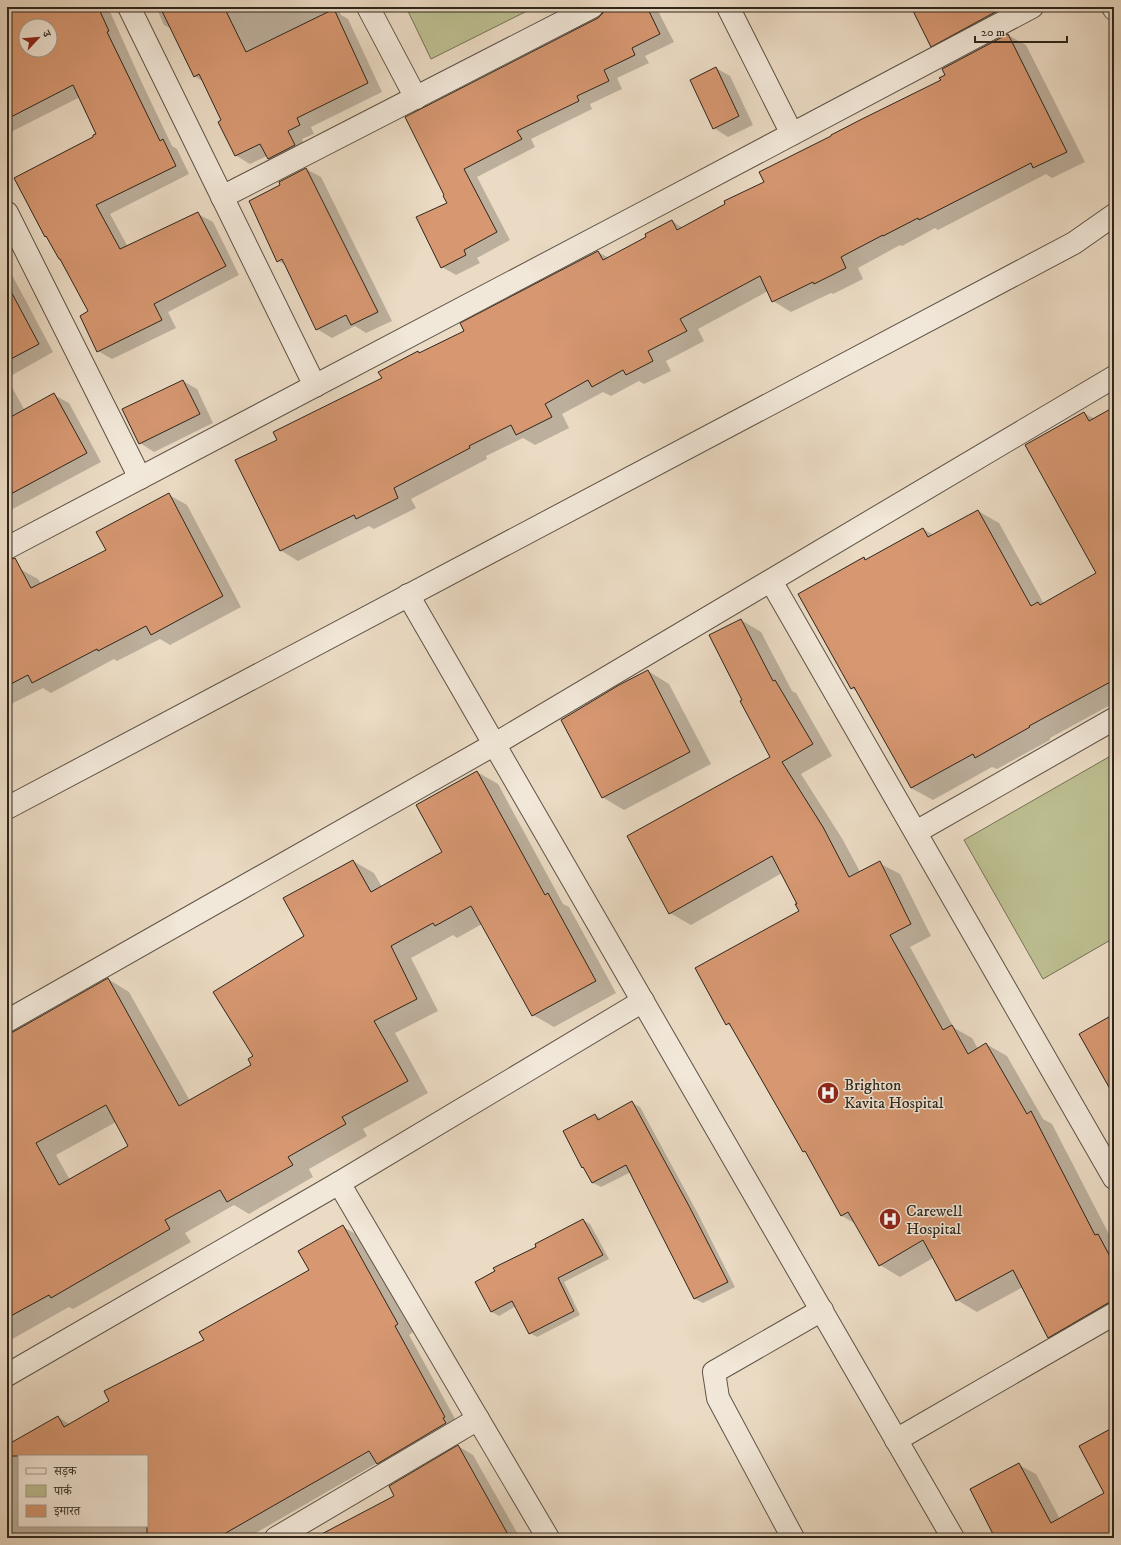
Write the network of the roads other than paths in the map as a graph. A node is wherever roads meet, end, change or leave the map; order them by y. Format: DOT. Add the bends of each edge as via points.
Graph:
graph roads {
  1 [pos="129,7"];
  2 [pos="368,7"];
  3 [pos="592,7"];
  4 [pos="728,7"];
  5 [pos="1032,7"];
  6 [pos="416,98"];
  7 [pos="792,134"];
  8 [pos="222,197"];
  9 [pos="1114,215"];
  10 [pos="9,221"];
  11 [pos="1114,377"];
  12 [pos="315,386"];
  13 [pos="140,478"];
  14 [pos="7,548"];
  15 [pos="771,581"];
  16 [pos="408,595"];
  17 [pos="1114,719"];
  18 [pos="495,744"];
  19 [pos="7,808"];
  20 [pos="916,832"];
  21 [pos="643,1001"];
  22 [pos="7,1021"];
  23 [pos="1114,1178"];
  24 [pos="339,1183"];
  25 [pos="822,1310"];
  26 [pos="1114,1314"];
  27 [pos="7,1375"];
  28 [pos="478,1420"];
  29 [pos="896,1440"];
  30 [pos="276,1538"];
  31 [pos="548,1538"];
  32 [pos="793,1538"];
  33 [pos="953,1538"];
  1 -- 8 [label="street"];
  2 -- 6 [label="street"];
  3 -- 6 [label="street"];
  4 -- 7 [label="street"];
  5 -- 7 [label="street"];
  6 -- 8 [label="street"];
  7 -- 12 [label="street"];
  8 -- 12 [label="street"];
  9 -- 16 [label="street" via="1074,244"];
  10 -- 13 [label="street"];
  11 -- 15 [label="street"];
  12 -- 13 [label="street"];
  13 -- 14 [label="street"];
  15 -- 18 [label="street"];
  15 -- 20 [label="street"];
  16 -- 18 [label="street"];
  16 -- 19 [label="street"];
  17 -- 20 [label="street"];
  18 -- 21 [label="street"];
  18 -- 22 [label="street"];
  20 -- 23 [label="street"];
  21 -- 24 [label="street"];
  21 -- 25 [label="street"];
  24 -- 27 [label="street"];
  24 -- 28 [label="street"];
  25 -- 29 [label="street"];
  25 -- 32 [label="street" via="714,1372 718,1398"];
  26 -- 29 [label="street"];
  28 -- 30 [label="street"];
  28 -- 31 [label="street"];
  29 -- 33 [label="street"];
}
